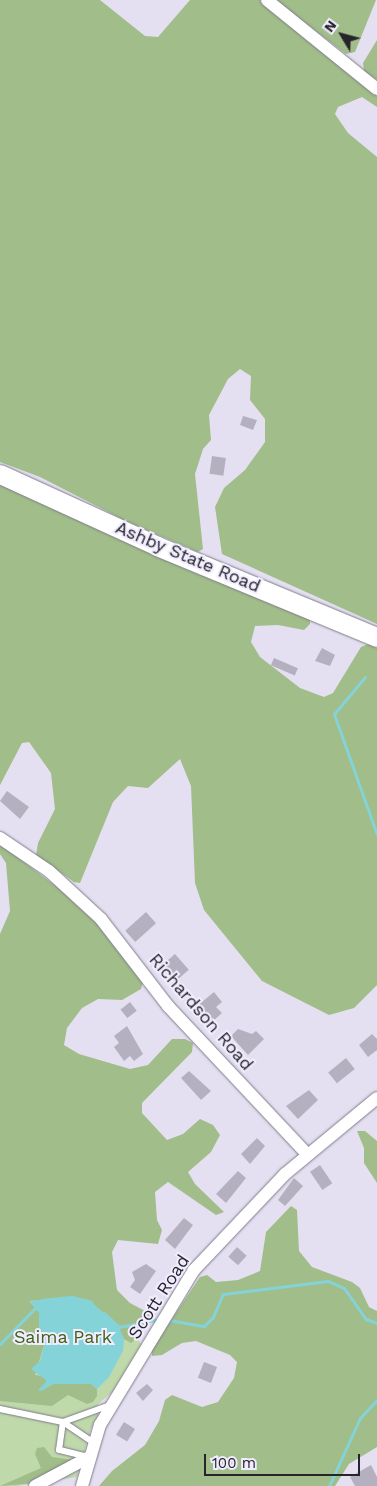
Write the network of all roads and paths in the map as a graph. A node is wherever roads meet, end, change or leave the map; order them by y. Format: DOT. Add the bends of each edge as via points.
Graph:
graph roads {
  1 [pos="267,0"];
  2 [pos="377,89"];
  3 [pos="0,474"];
  4 [pos="377,637"];
  5 [pos="0,838"];
  6 [pos="377,1098"];
  7 [pos="307,1154"];
  8 [pos="110,1405"];
  9 [pos="0,1408"];
  10 [pos="64,1422"];
  11 [pos="94,1443"];
  12 [pos="89,1457"];
  13 [pos="35,1486"];
  14 [pos="82,1486"];
  1 -- 2 [label="street"];
  3 -- 4 [label="main road, Ashby State Road" via="157,546"];
  5 -- 7 [label="street, Richardson Road" via="54,876 101,919 168,1006"];
  6 -- 7 [label="street"];
  7 -- 8 [label="street, Scott Road" via="206,1256"];
  8 -- 10 [label="lane"];
  8 -- 11 [label="street, Scott Road"];
  9 -- 10 [label="lane"];
  10 -- 11 [label="lane"];
  10 -- 12 [label="lane" via="59,1450"];
  11 -- 12 [label="street, Scott Road"];
  12 -- 13 [label="street"];
  12 -- 14 [label="street, Scott Road"];
}
